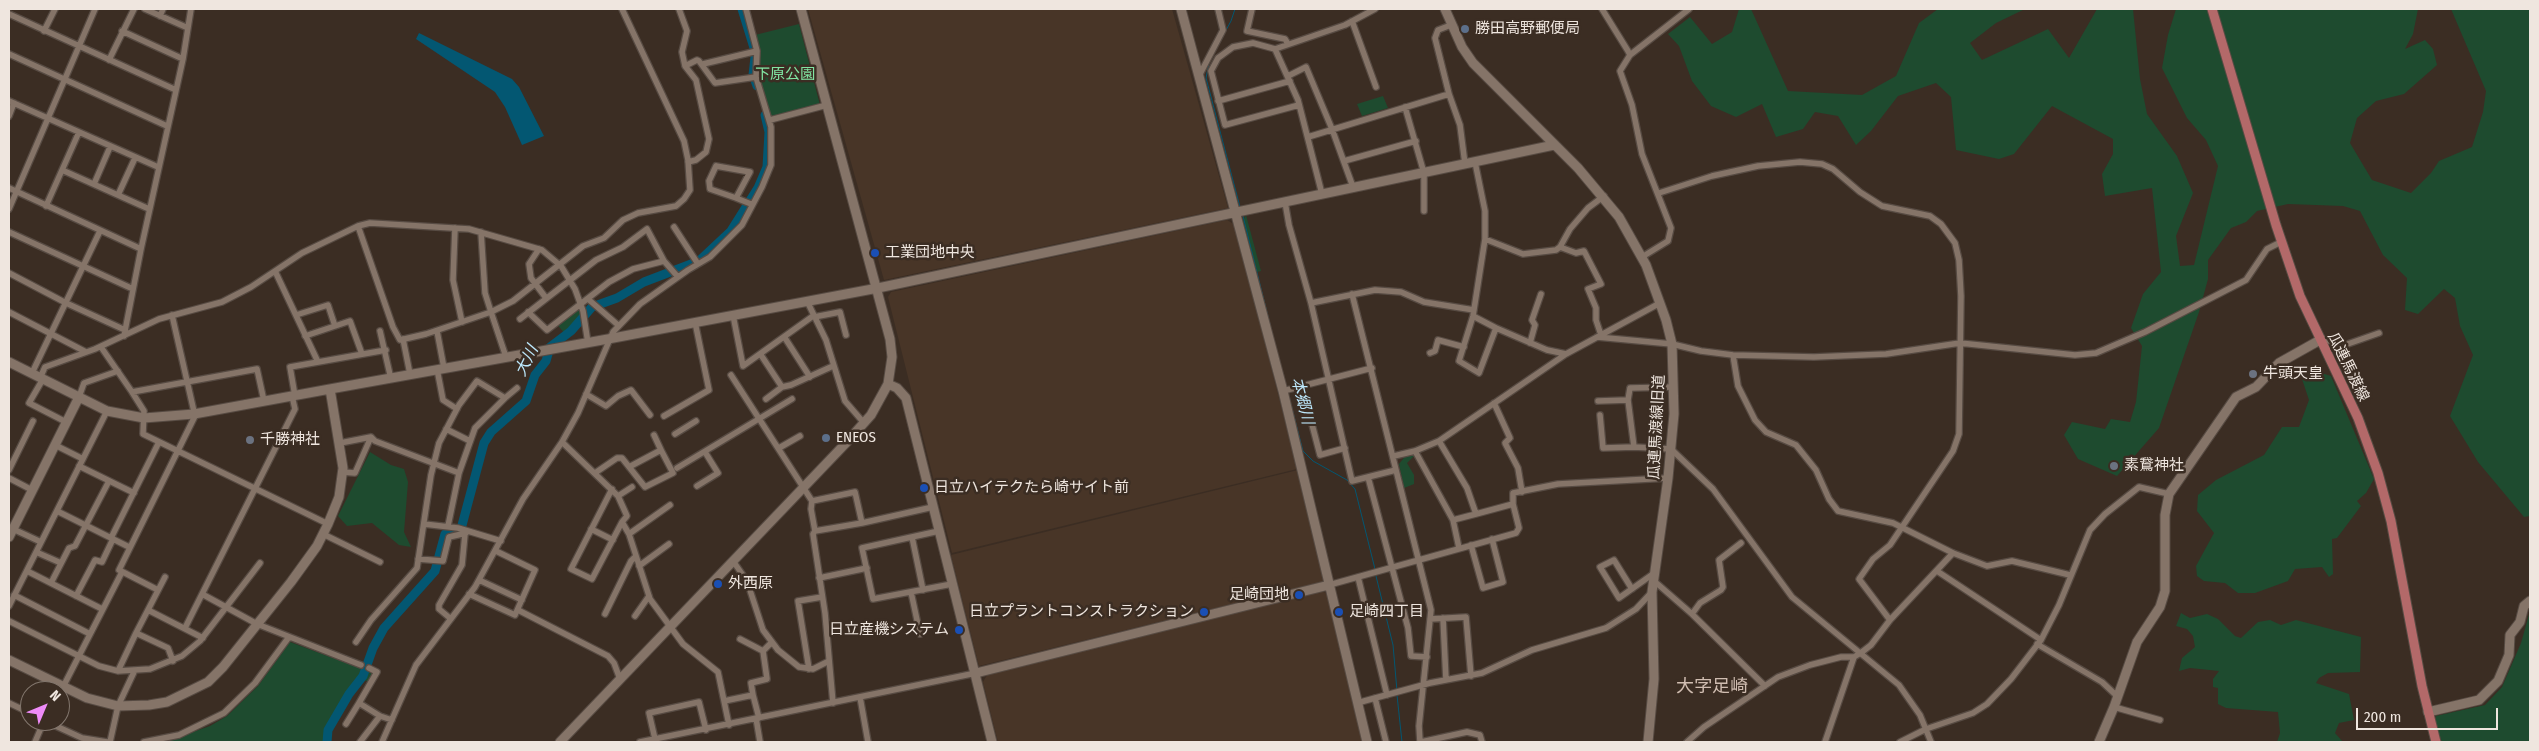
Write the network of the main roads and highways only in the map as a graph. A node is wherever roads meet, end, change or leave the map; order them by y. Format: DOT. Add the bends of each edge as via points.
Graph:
graph roads {
  1 [pos="2212,9"];
  2 [pos="2436,742"];
  1 -- 2 [label="main road, 瓜連馬渡線" via="2300,296 2358,418 2378,472"];
}
